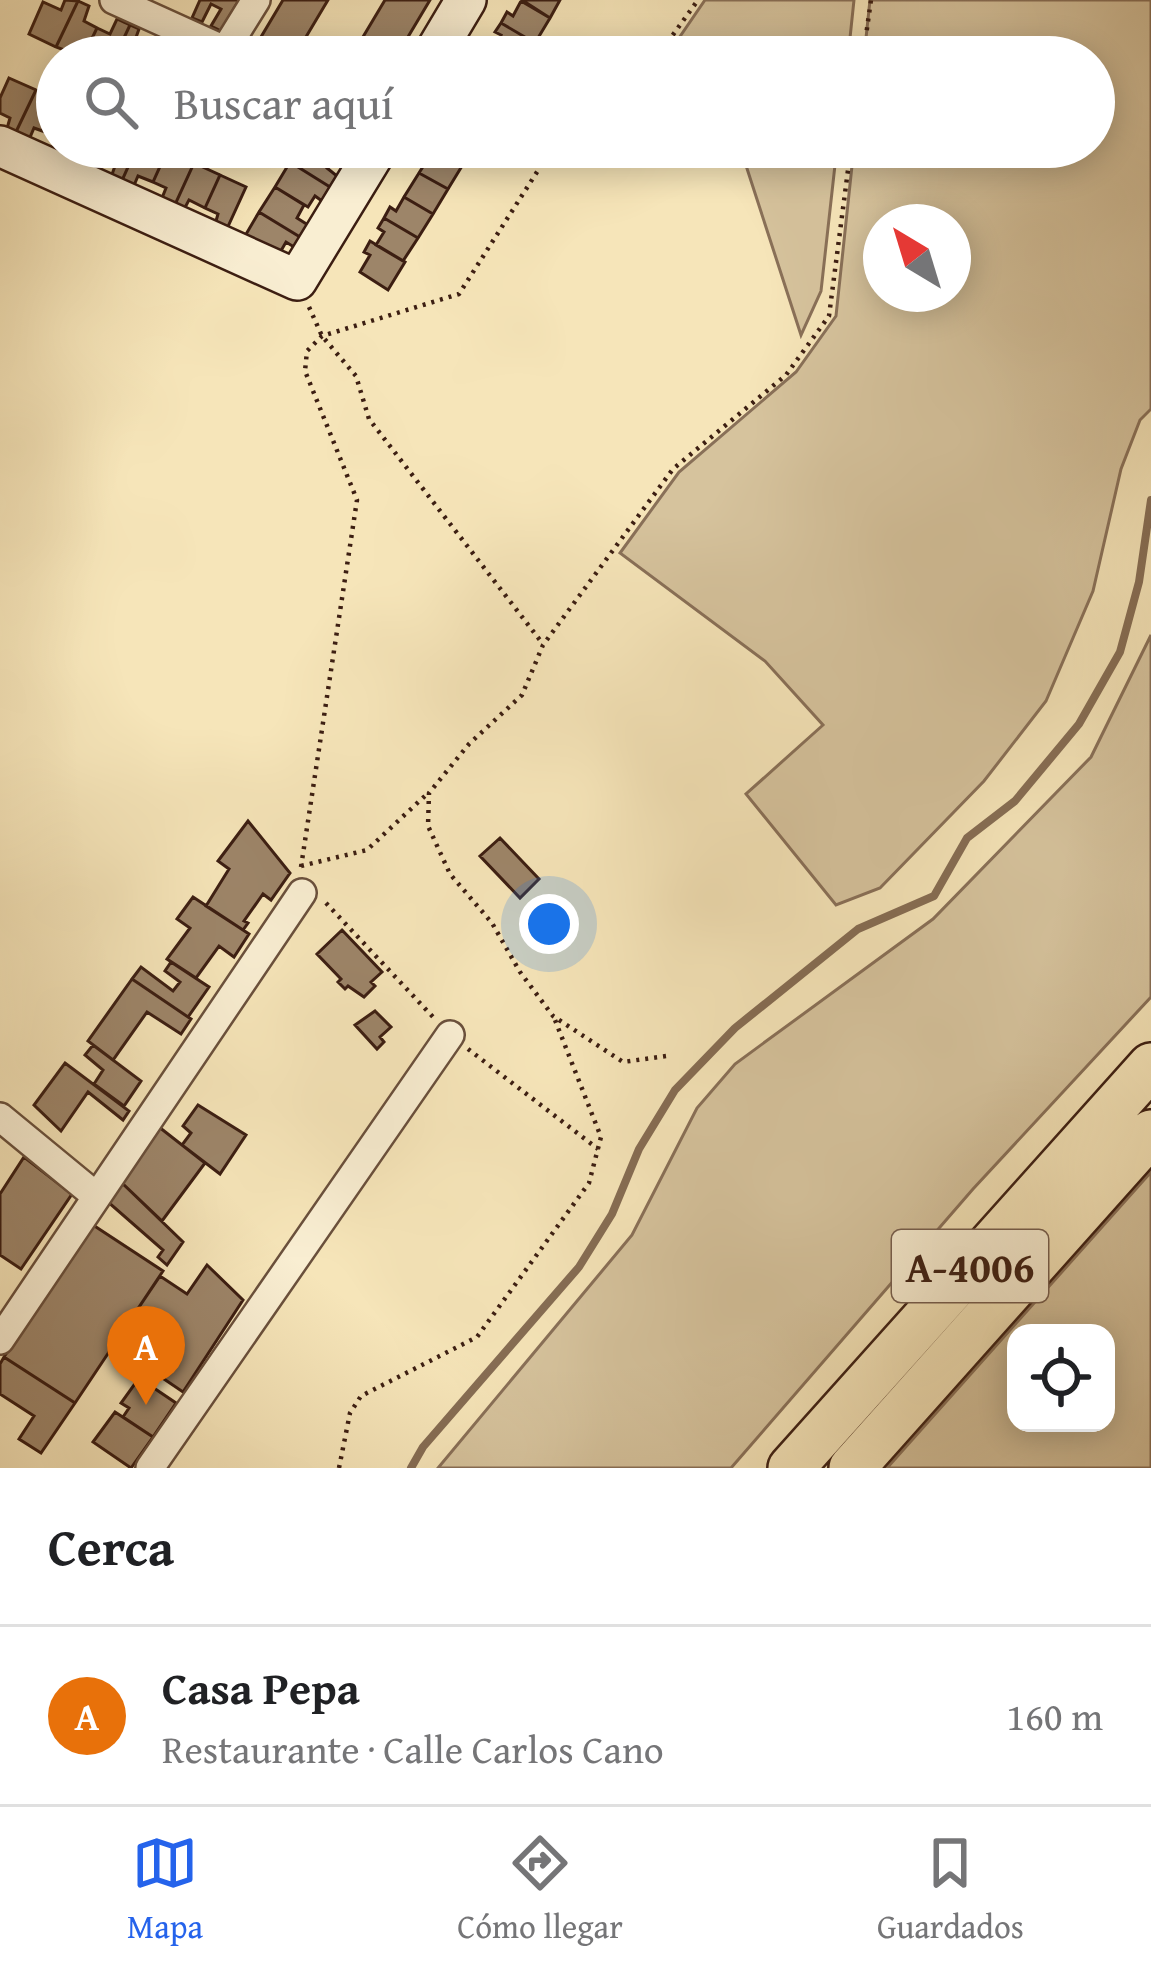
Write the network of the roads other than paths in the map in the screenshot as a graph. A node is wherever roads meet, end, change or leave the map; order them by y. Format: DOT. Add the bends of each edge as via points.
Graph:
graph roads {
  1 [pos="114,0"];
  2 [pos="256,0"];
  3 [pos="466,0"];
  4 [pos="193,36"];
  5 [pos="241,36"];
  6 [pos="445,36"];
  7 [pos="0,146"];
  8 [pos="36,162"];
  9 [pos="49,168"];
  10 [pos="365,168"];
  11 [pos="302,879"];
  12 [pos="450,1035"];
  13 [pos="1151,1066"];
  14 [pos="0,1117"];
  15 [pos="1151,1133"];
  16 [pos="96,1196"];
  17 [pos="0,1340"];
  18 [pos="150,1468"];
  19 [pos="790,1468"];
  20 [pos="852,1468"];
  1 -- 4 [label="street"];
  2 -- 5 [label="street"];
  3 -- 6 [label="street"];
  7 -- 8 [label="street"];
  9 -- 10 [label="street" via="297,280"];
  11 -- 16 [label="street"];
  12 -- 18 [label="street"];
  13 -- 19 [label="main road, A-4006"];
  14 -- 16 [label="street"];
  15 -- 20 [label="main road, A-4006"];
  16 -- 17 [label="street"];
}
